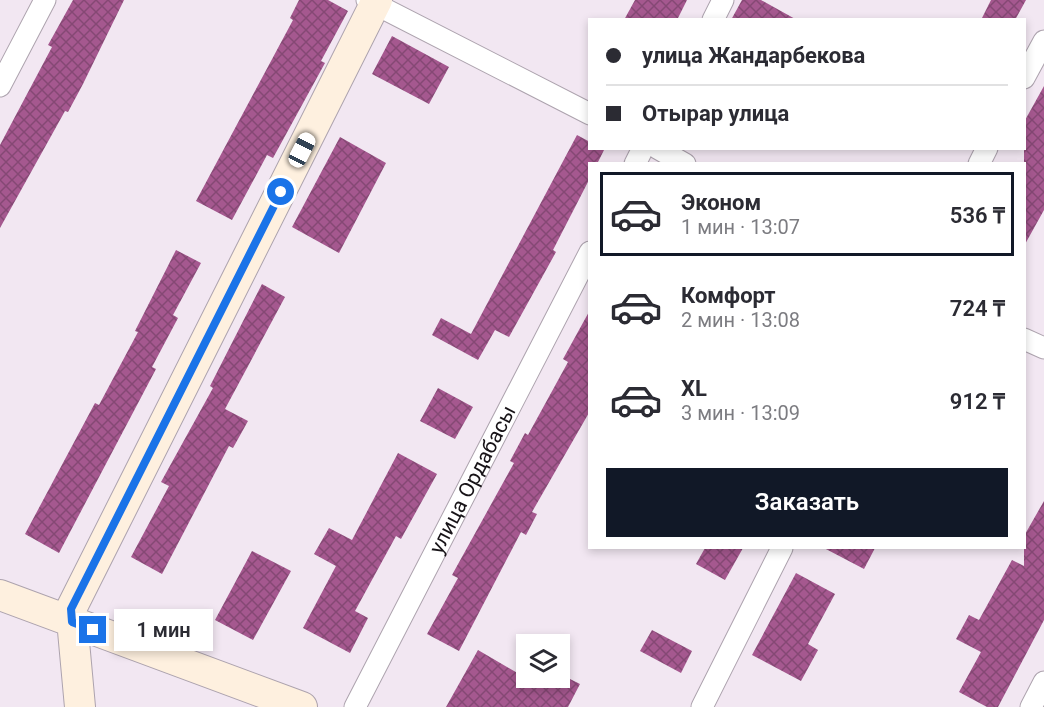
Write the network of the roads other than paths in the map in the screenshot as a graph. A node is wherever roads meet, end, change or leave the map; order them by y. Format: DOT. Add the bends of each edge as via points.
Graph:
graph roads {
  1 [pos="45,0"];
  2 [pos="723,0"];
  3 [pos="373,1"];
  4 [pos="714,18"];
  5 [pos="1044,41"];
  6 [pos="1026,74"];
  7 [pos="0,86"];
  8 [pos="588,113"];
  9 [pos="660,150"];
  10 [pos="682,162"];
  11 [pos="588,256"];
  12 [pos="1026,340"];
  13 [pos="1044,348"];
  14 [pos="781,549"];
  15 [pos="0,595"];
  16 [pos="72,622"];
  17 [pos="1044,682"];
  18 [pos="80,707"];
  19 [pos="302,707"];
  20 [pos="355,707"];
  21 [pos="702,707"];
  22 [pos="1032,707"];
  1 -- 7 [label="street"];
  2 -- 4 [label="street"];
  3 -- 8 [label="street"];
  3 -- 16 [label="street" via="71,609"];
  5 -- 6 [label="street"];
  9 -- 10 [label="street"];
  11 -- 20 [label="street, улица Ордабасы"];
  12 -- 13 [label="street"];
  14 -- 21 [label="street"];
  15 -- 16 [label="street"];
  16 -- 18 [label="street"];
  16 -- 19 [label="street"];
  17 -- 22 [label="street"];
}
